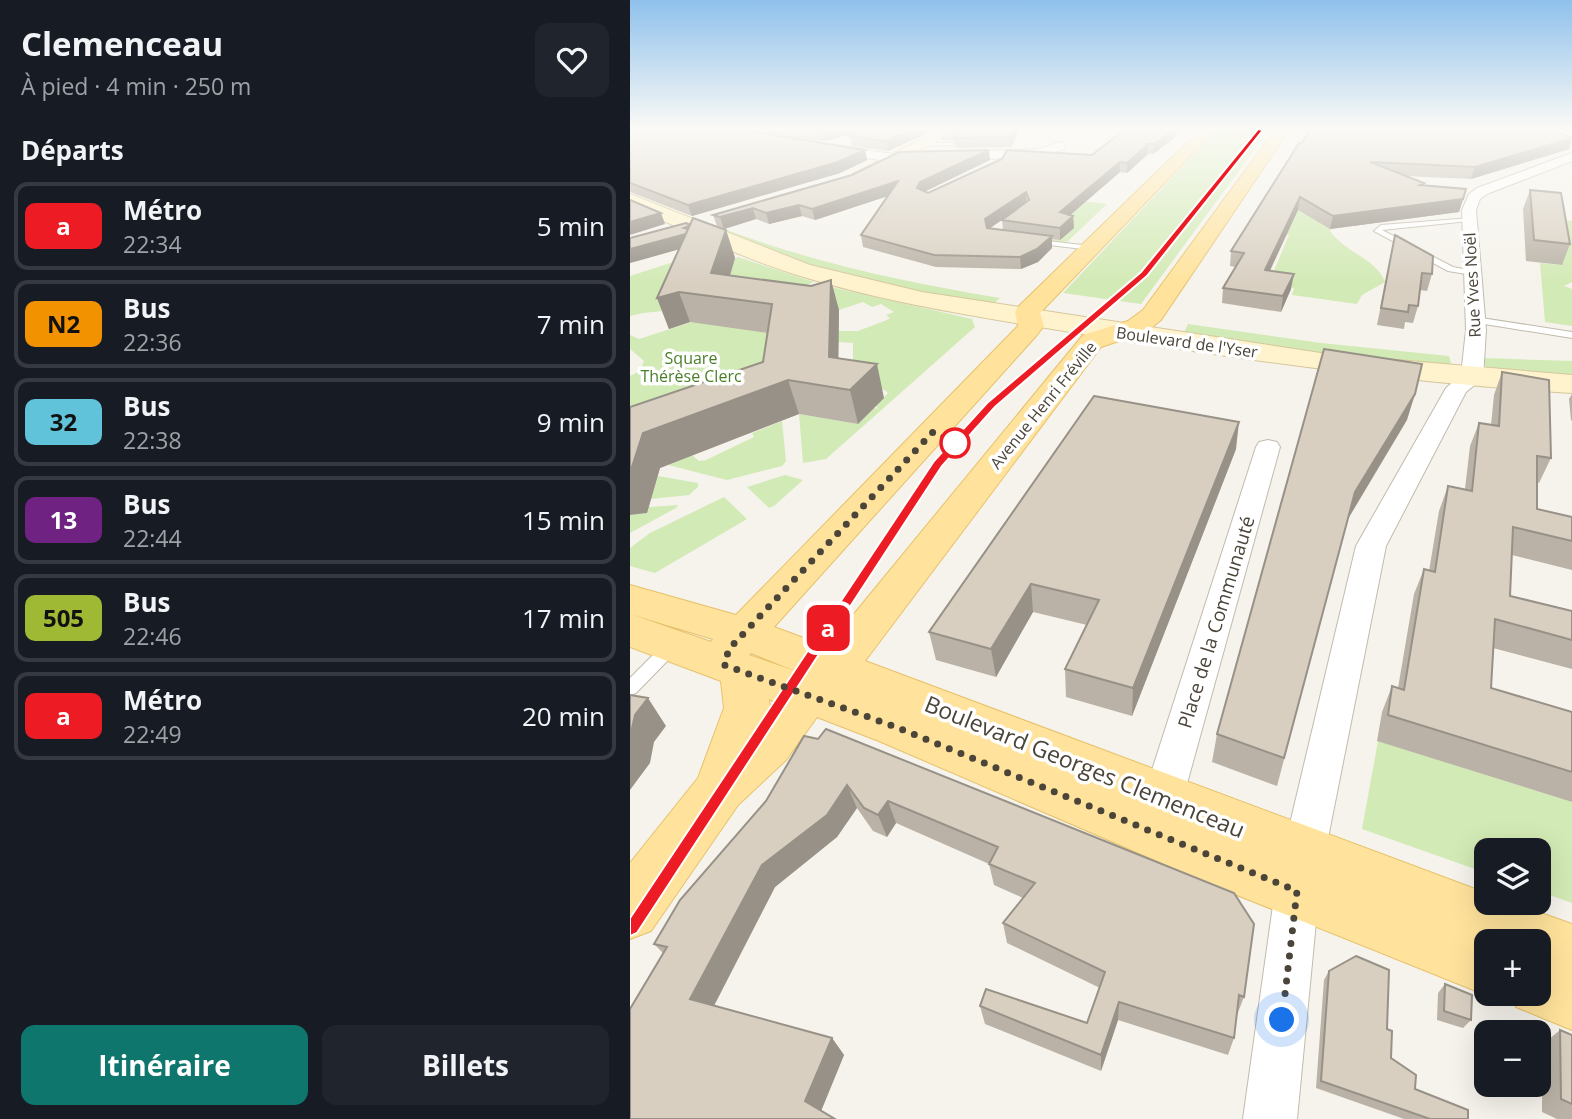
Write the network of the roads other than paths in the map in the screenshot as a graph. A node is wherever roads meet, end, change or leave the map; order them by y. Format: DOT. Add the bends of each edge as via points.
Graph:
graph roads {
  1 [pos="630,182"];
  2 [pos="1156,182"];
  3 [pos="1243,182"];
  4 [pos="1505,182"];
  5 [pos="650,188"];
  6 [pos="630,199"];
  7 [pos="723,216"];
  8 [pos="1469,219"];
  9 [pos="690,226"];
  10 [pos="664,234"];
  11 [pos="1018,239"];
  12 [pos="1091,248"];
  13 [pos="821,254"];
  14 [pos="1472,273"];
  15 [pos="1033,308"];
  16 [pos="1475,320"];
  17 [pos="1136,324"];
  18 [pos="1572,335"];
  19 [pos="1552,357"];
  20 [pos="1473,366"];
  21 [pos="1572,384"];
  22 [pos="1268,447"];
  23 [pos="630,599"];
  24 [pos="630,630"];
  25 [pos="672,646"];
  26 [pos="737,656"];
  27 [pos="819,682"];
  28 [pos="630,688"];
  29 [pos="720,789"];
  30 [pos="1163,798"];
  31 [pos="1301,872"];
  32 [pos="630,910"];
  33 [pos="1494,929"];
  34 [pos="1551,947"];
  35 [pos="1572,954"];
  36 [pos="1474,958"];
  37 [pos="1551,990"];
  38 [pos="1572,998"];
  39 [pos="1270,1119"];
  1 -- 5 [label="main road"];
  2 -- 12 [label="main road"];
  3 -- 17 [label="main road"];
  4 -- 8 [label="street, Rue Yves Noël" via="1474,197"];
  6 -- 9 [label="main road, Boulevard de l'Yser"];
  7 -- 9 [label="main road"];
  8 -- 14 [label="street, Rue Yves Noël"];
  8 -- 14 [label="lane" via="1381,227 1378,231 1451,269"];
  9 -- 10 [label="main road"];
  9 -- 15 [label="main road, Boulevard de l'Yser" via="827,277"];
  11 -- 12 [label="lane"];
  12 -- 15 [label="main road"];
  13 -- 15 [label="main road, Boulevard de l'Yser"];
  14 -- 16 [label="street, Rue Yves Noël"];
  15 -- 17 [label="main road, Boulevard de l'Yser"];
  15 -- 17 [label="main road, Boulevard de l'Yser"];
  15 -- 26 [label="main road" via="1027,331"];
  16 -- 18 [label="lane"];
  16 -- 20 [label="street, Rue Yves Noël"];
  17 -- 20 [label="main road, Boulevard de l'Yser"];
  17 -- 20 [label="main road, Boulevard de l'Yser" via="1322,340"];
  17 -- 27 [label="main road, Avenue Henri Fréville" via="1092,341 851,648"];
  19 -- 20 [label="main road, Boulevard de l'Yser"];
  20 -- 21 [label="main road, Boulevard de l'Yser"];
  20 -- 31 [label="street" via="1371,546"];
  22 -- 30 [label="street, Place de la Communauté"];
  23 -- 26 [label="main road, Boulevard Georges Clemenceau"];
  24 -- 25 [label="main road, Boulevard Georges Clemenceau"];
  25 -- 26 [label="main road, Boulevard Georges Clemenceau"];
  25 -- 28 [label="lane"];
  26 -- 27 [label="main road, Boulevard Georges Clemenceau"];
  26 -- 29 [label="main road" via="747,708"];
  27 -- 29 [label="main road, Avenue Henri Fréville" via="769,745"];
  27 -- 30 [label="main road, Boulevard Georges Clemenceau"];
  27 -- 31 [label="main road, Boulevard Georges Clemenceau" via="896,727"];
  29 -- 32 [label="main road"];
  30 -- 31 [label="main road, Boulevard Georges Clemenceau"];
  31 -- 33 [label="main road, Boulevard Georges Clemenceau"];
  31 -- 36 [label="main road, Boulevard Georges Clemenceau"];
  31 -- 39 [label="street"];
  34 -- 35 [label="main road, Boulevard Georges Clemenceau"];
  37 -- 38 [label="main road"];
}
